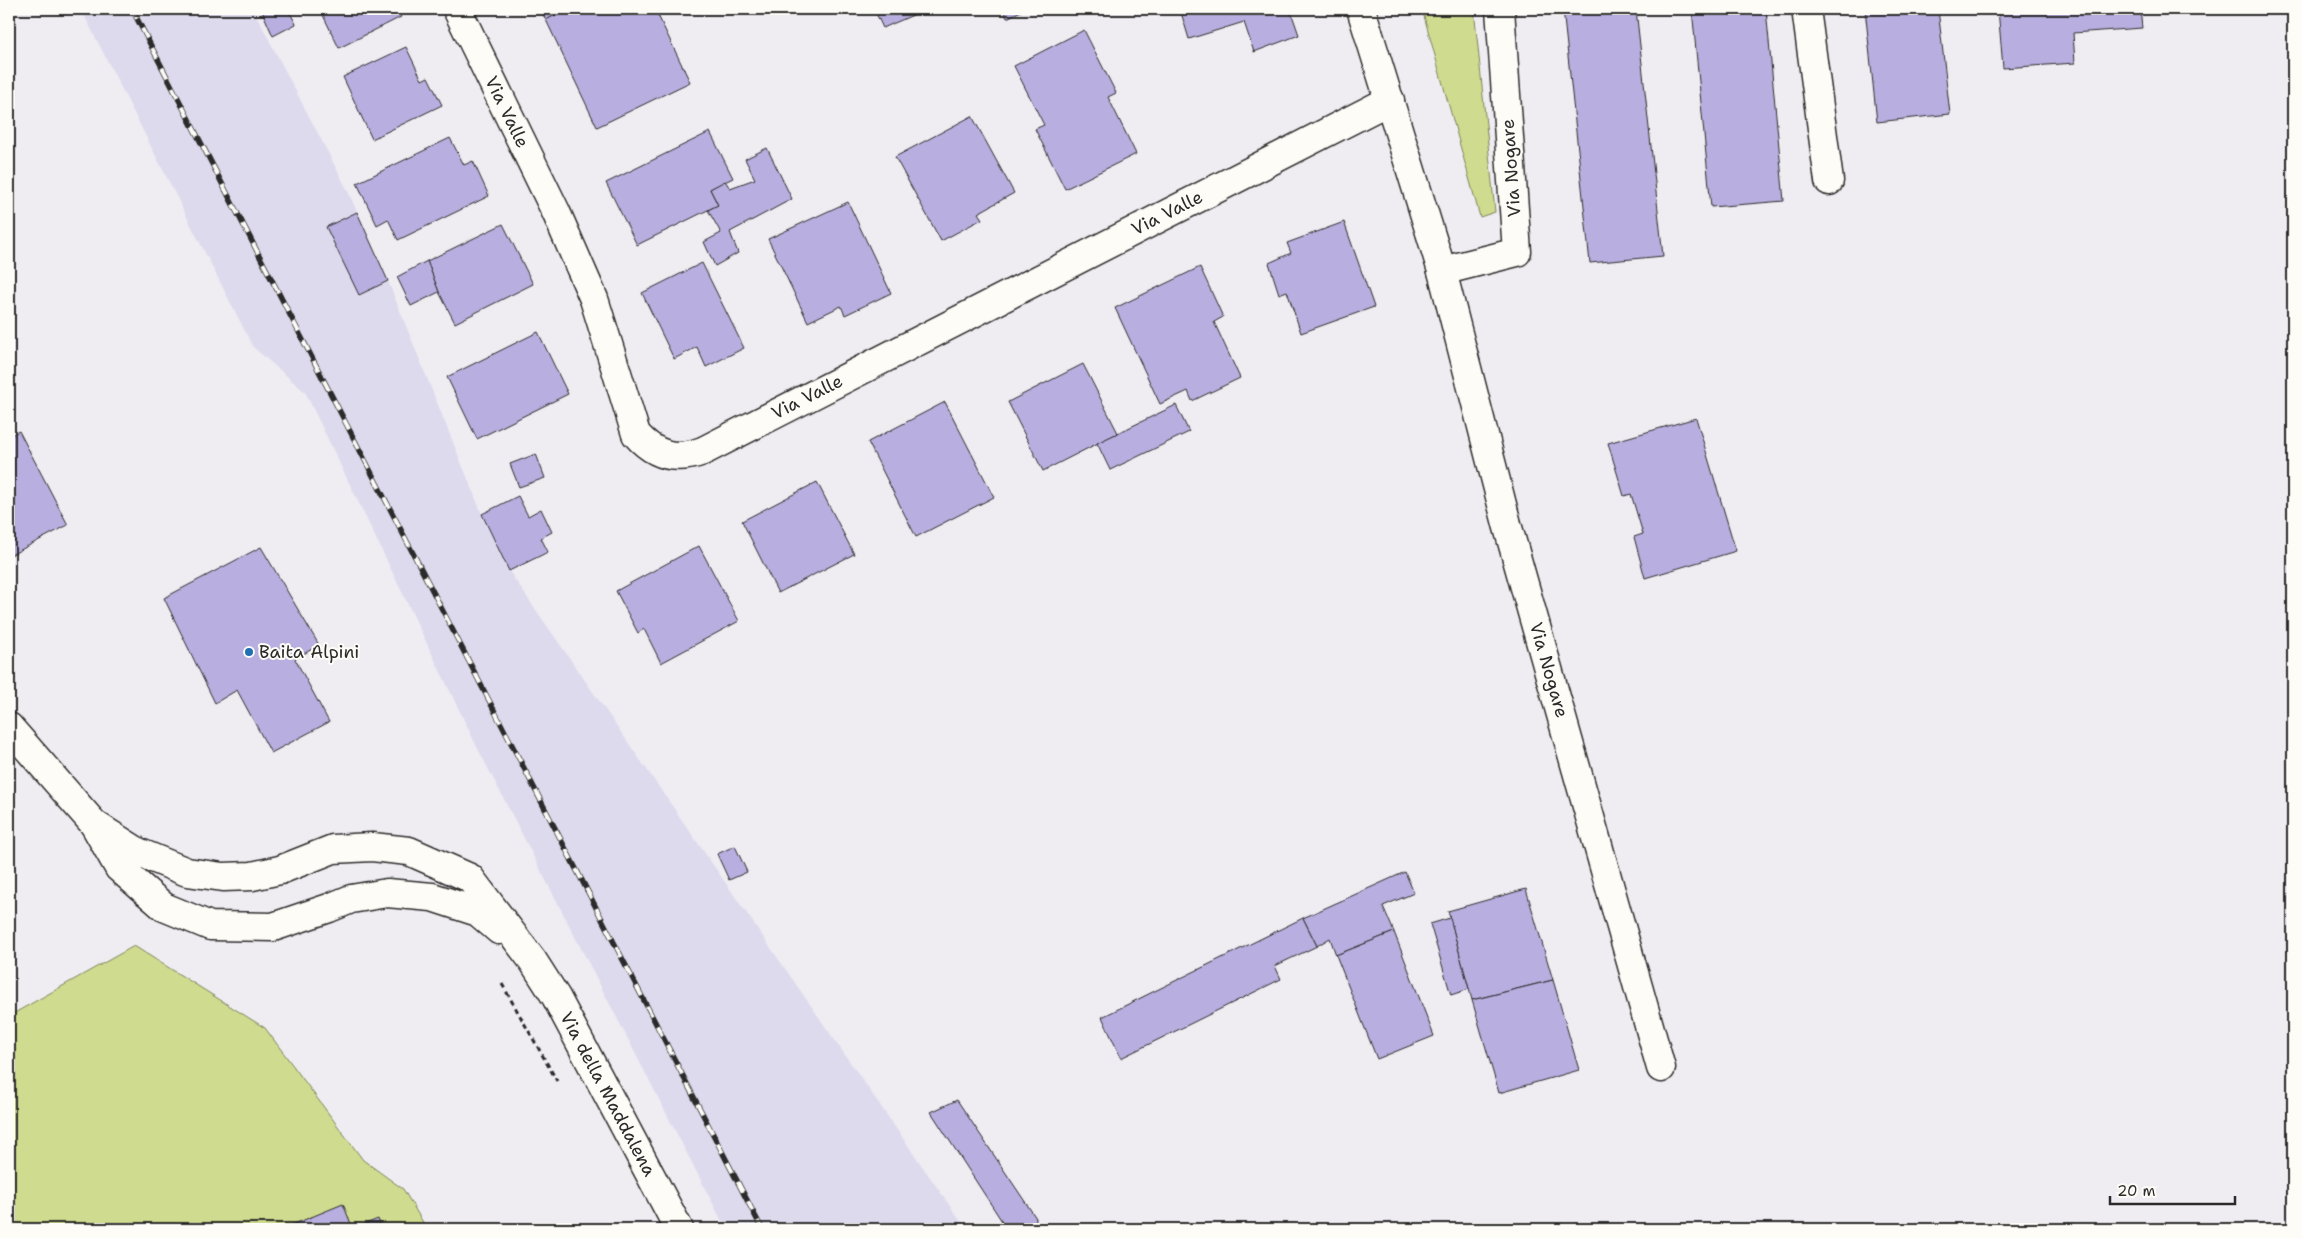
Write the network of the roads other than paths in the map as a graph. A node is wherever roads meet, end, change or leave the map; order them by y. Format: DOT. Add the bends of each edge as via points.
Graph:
graph roads {
  1 [pos="457,9"];
  2 [pos="1361,9"];
  3 [pos="1500,9"];
  4 [pos="1806,9"];
  5 [pos="1390,100"];
  6 [pos="1829,181"];
  7 [pos="1442,272"];
  8 [pos="9,728"];
  9 [pos="94,824"];
  10 [pos="533,961"];
  11 [pos="1661,1068"];
  12 [pos="679,1229"];
  1 -- 5 [label="street, Via Valle" via="556,212 594,299 636,434 645,444 668,456 680,457 703,451"];
  2 -- 5 [label="street, Via Nogare"];
  3 -- 7 [label="street, Via Nogare" via="1516,252"];
  4 -- 6 [label="street"];
  5 -- 7 [label="street, Via Nogare"];
  7 -- 11 [label="street, Via Nogare" via="1510,533"];
  8 -- 9 [label="street, Via della Maddalena"];
  9 -- 10 [label="street, Via della Maddalena" via="138,852 186,872 224,877 280,870 333,850 372,847 409,851 470,878"];
  9 -- 10 [label="street, Via della Maddalena" via="119,868 164,907 210,926 272,927 351,899 387,893 432,897 478,912"];
  10 -- 12 [label="street, Via della Maddalena" via="556,997"];
}
